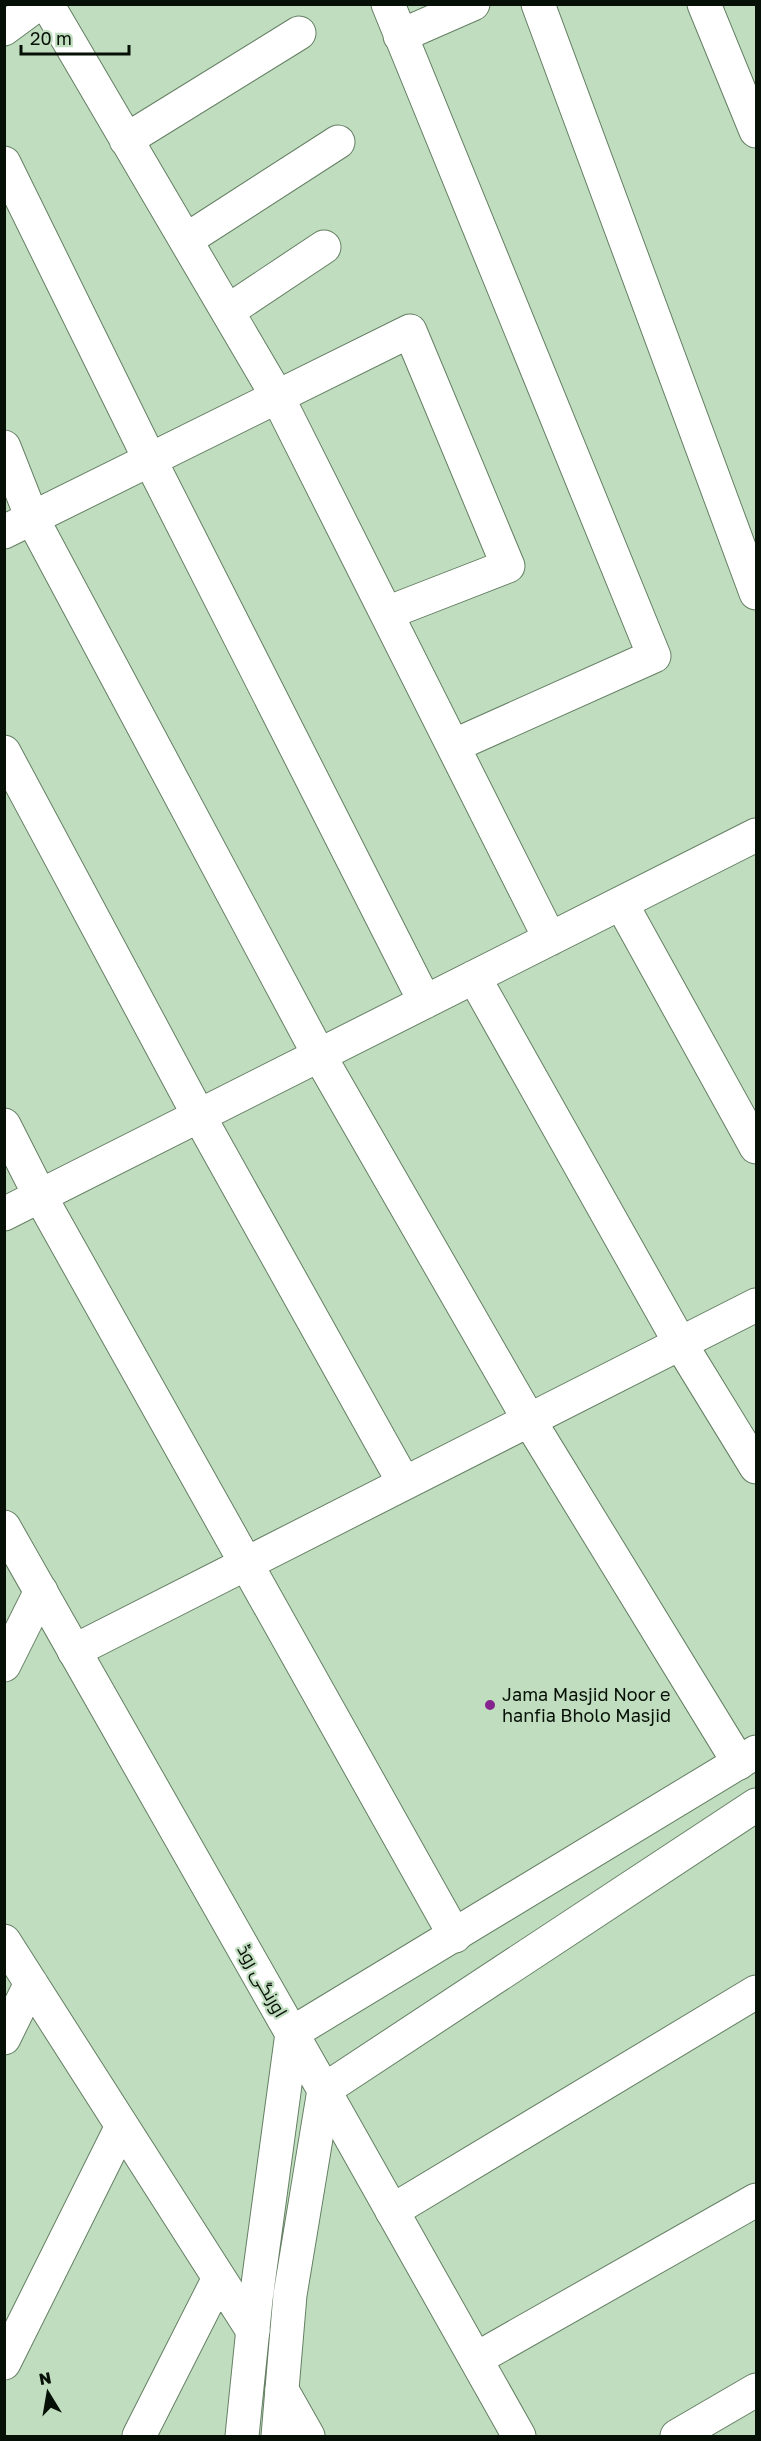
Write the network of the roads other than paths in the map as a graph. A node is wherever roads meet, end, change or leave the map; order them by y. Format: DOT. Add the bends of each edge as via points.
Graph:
graph roads {
  1 [pos="38,4"];
  2 [pos="47,4"];
  3 [pos="388,4"];
  4 [pos="472,4"];
  5 [pos="538,4"];
  6 [pos="705,4"];
  7 [pos="4,29"];
  8 [pos="299,33"];
  9 [pos="400,36"];
  10 [pos="756,131"];
  11 [pos="126,140"];
  12 [pos="338,142"];
  13 [pos="4,163"];
  14 [pos="186,240"];
  15 [pos="324,247"];
  16 [pos="228,311"];
  17 [pos="277,396"];
  18 [pos="4,447"];
  19 [pos="150,460"];
  20 [pos="18,525"];
  21 [pos="756,588"];
  22 [pos="387,613"];
  23 [pos="453,746"];
  24 [pos="4,752"];
  25 [pos="756,835"];
  26 [pos="621,903"];
  27 [pos="550,939"];
  28 [pos="474,977"];
  29 [pos="425,1002"];
  30 [pos="319,1055"];
  31 [pos="746,1105"];
  32 [pos="199,1116"];
  33 [pos="4,1125"];
  34 [pos="756,1148"];
  35 [pos="40,1196"];
  36 [pos="4,1214"];
  37 [pos="756,1305"];
  38 [pos="680,1343"];
  39 [pos="529,1420"];
  40 [pos="756,1467"];
  41 [pos="405,1483"];
  42 [pos="4,1527"];
  43 [pos="246,1563"];
  44 [pos="41,1592"];
  45 [pos="74,1651"];
  46 [pos="4,1665"];
  47 [pos="748,1758"];
  48 [pos="756,1805"];
  49 [pos="455,1936"];
  50 [pos="4,1941"];
  51 [pos="31,1983"];
  52 [pos="756,1992"];
  53 [pos="292,2033"];
  54 [pos="4,2038"];
  55 [pos="324,2090"];
  56 [pos="123,2126"];
  57 [pos="756,2200"];
  58 [pos="392,2211"];
  59 [pos="219,2278"];
  60 [pos="253,2331"];
  61 [pos="476,2359"];
  62 [pos="4,2363"];
  63 [pos="282,2390"];
  64 [pos="756,2390"];
  65 [pos="139,2436"];
  66 [pos="242,2436"];
  67 [pos="278,2436"];
  68 [pos="308,2436"];
  69 [pos="519,2436"];
  70 [pos="677,2436"];
  1 -- 7 [label="street"];
  2 -- 11 [label="street"];
  3 -- 9 [label="street"];
  4 -- 9 [label="street"];
  5 -- 21 [label="street"];
  6 -- 10 [label="street"];
  8 -- 11 [label="street"];
  9 -- 23 [label="street" via="654,656"];
  11 -- 14 [label="street"];
  12 -- 14 [label="street"];
  13 -- 19 [label="street"];
  14 -- 16 [label="street"];
  15 -- 16 [label="street"];
  16 -- 17 [label="street"];
  17 -- 19 [label="street"];
  17 -- 22 [label="street"];
  17 -- 22 [label="street" via="410,331 508,566"];
  18 -- 20 [label="street"];
  19 -- 20 [label="street"];
  19 -- 29 [label="street"];
  20 -- 30 [label="street"];
  22 -- 23 [label="street"];
  23 -- 27 [label="street"];
  24 -- 32 [label="street"];
  25 -- 26 [label="street"];
  26 -- 27 [label="street"];
  26 -- 31 [label="street"];
  27 -- 28 [label="street"];
  28 -- 29 [label="street"];
  28 -- 38 [label="street"];
  29 -- 30 [label="street"];
  30 -- 32 [label="street"];
  30 -- 39 [label="street"];
  31 -- 34 [label="street"];
  32 -- 35 [label="street"];
  32 -- 41 [label="street"];
  33 -- 35 [label="street"];
  35 -- 36 [label="street"];
  35 -- 43 [label="street"];
  37 -- 38 [label="street"];
  38 -- 39 [label="street"];
  38 -- 40 [label="street"];
  39 -- 41 [label="street"];
  39 -- 47 [label="street"];
  41 -- 43 [label="street"];
  42 -- 44 [label="street, اورنگی روڈ"];
  43 -- 45 [label="street"];
  43 -- 49 [label="street"];
  44 -- 45 [label="street, اورنگی روڈ"];
  44 -- 46 [label="street"];
  45 -- 53 [label="street, اورنگی روڈ"];
  47 -- 49 [label="street"];
  48 -- 55 [label="street"];
  49 -- 53 [label="street"];
  50 -- 51 [label="street"];
  51 -- 54 [label="street"];
  51 -- 56 [label="street"];
  52 -- 58 [label="street"];
  53 -- 55 [label="street, اورنگی روڈ"];
  53 -- 60 [label="street"];
  55 -- 58 [label="street, اورنگی روڈ"];
  55 -- 63 [label="street" via="290,2295"];
  56 -- 59 [label="street"];
  56 -- 62 [label="street"];
  57 -- 61 [label="street"];
  58 -- 61 [label="street, اورنگی روڈ"];
  59 -- 60 [label="street"];
  59 -- 65 [label="street"];
  60 -- 66 [label="street"];
  61 -- 69 [label="street, اورنگی روڈ"];
  63 -- 67 [label="street"];
  63 -- 68 [label="street"];
  64 -- 70 [label="street"];
}
